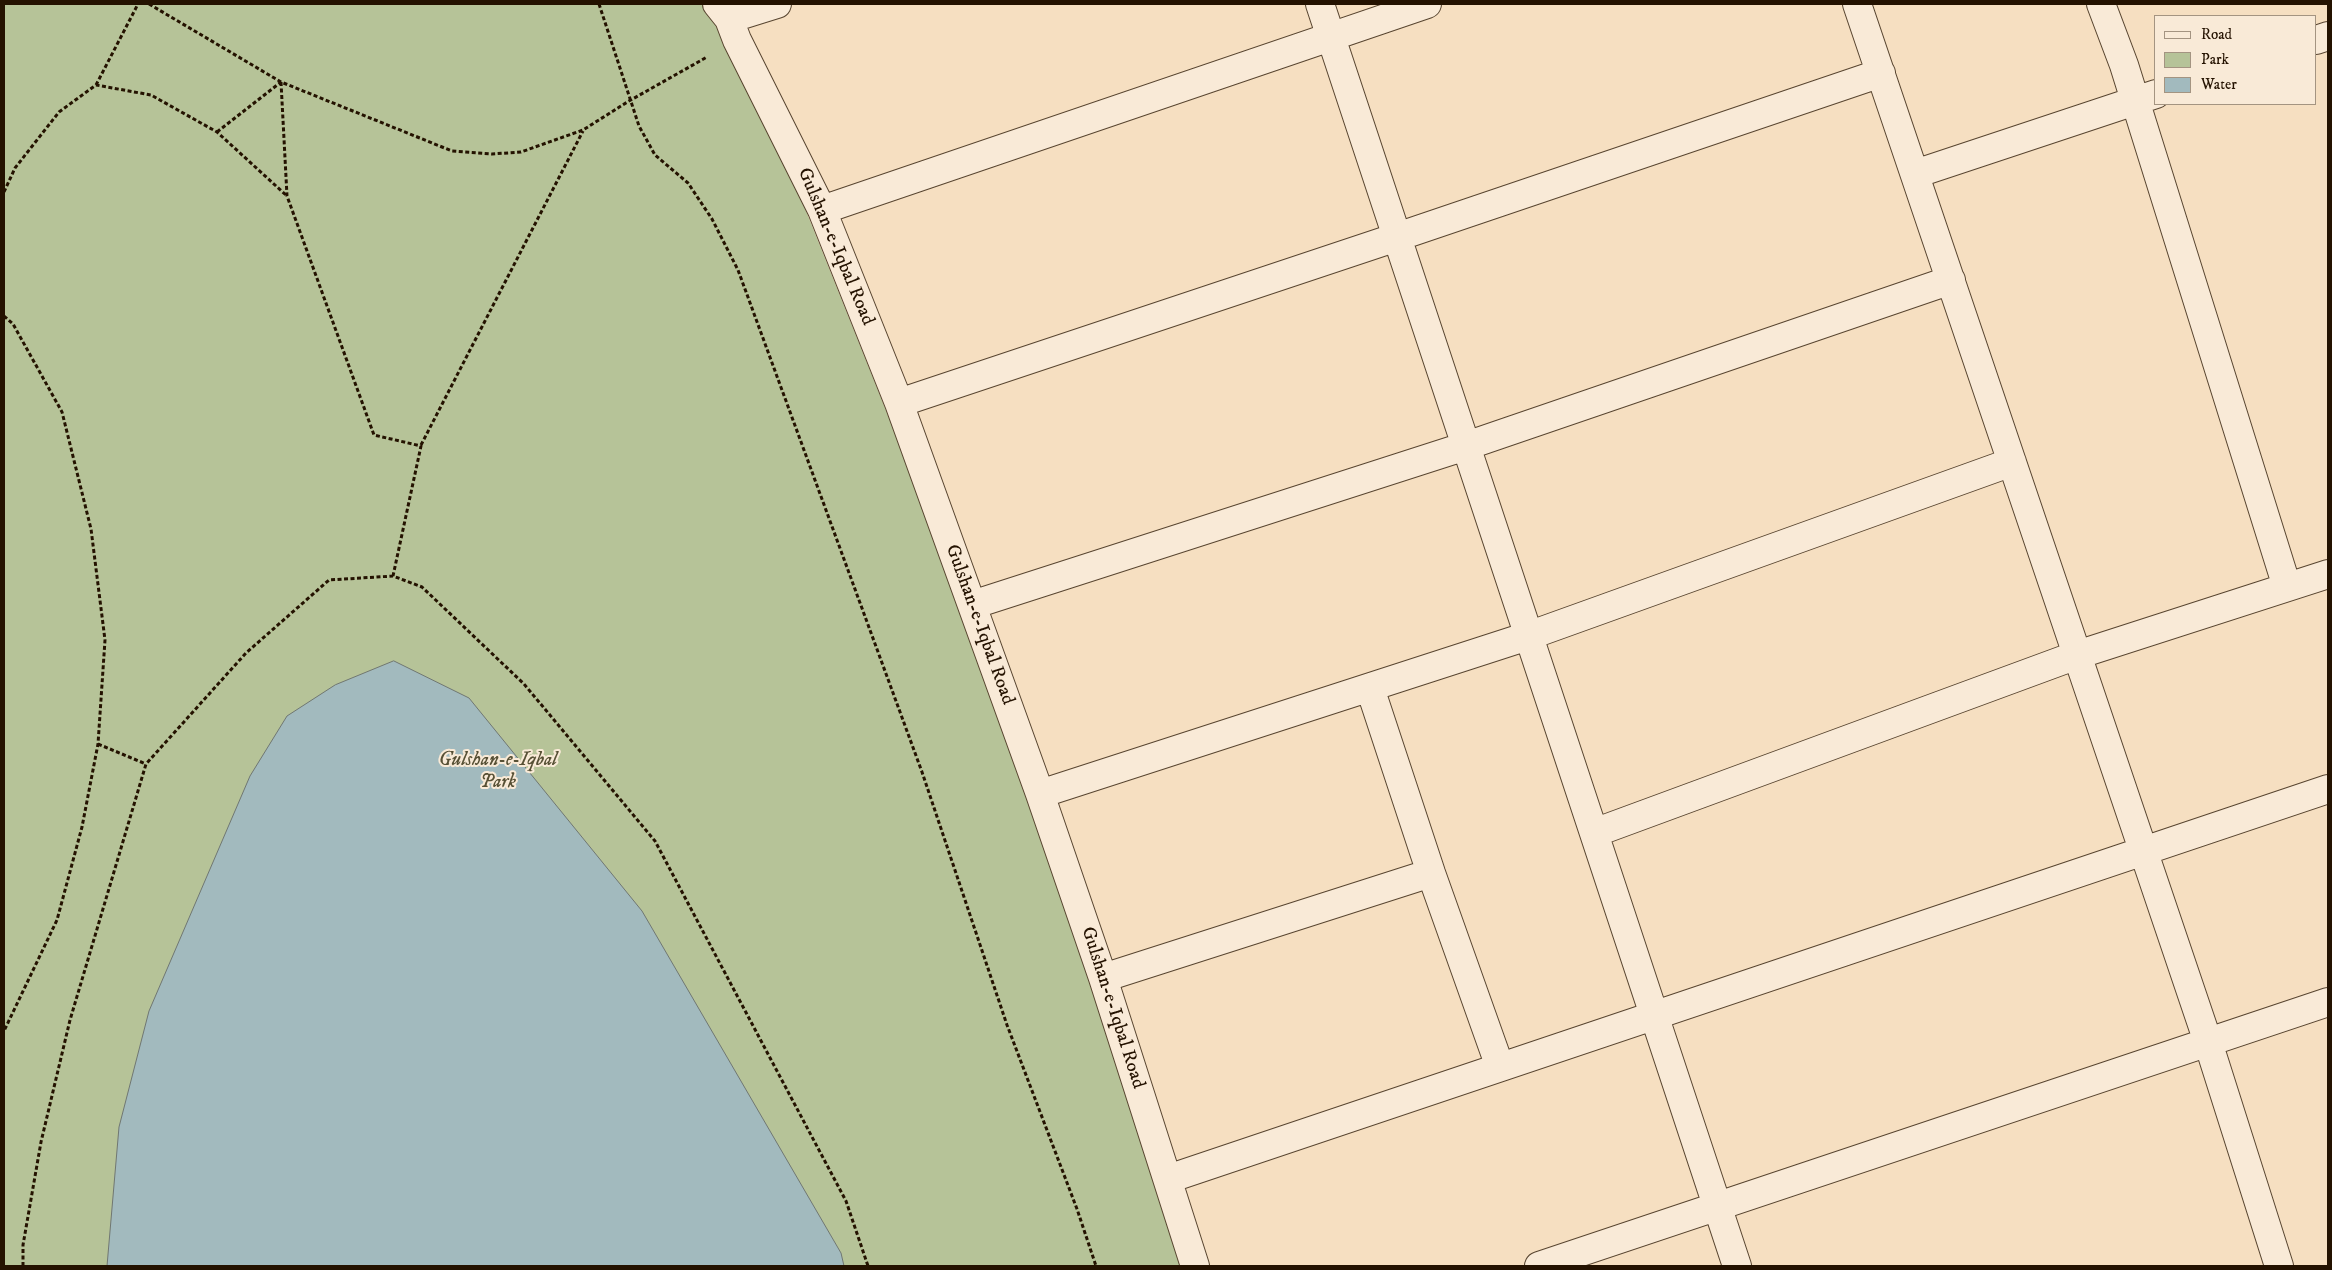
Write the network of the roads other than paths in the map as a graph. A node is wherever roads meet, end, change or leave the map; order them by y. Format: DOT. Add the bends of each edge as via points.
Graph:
graph roads {
  1 [pos="777,4"];
  2 [pos="1320,4"];
  3 [pos="1427,4"];
  4 [pos="1857,4"];
  5 [pos="2101,4"];
  6 [pos="727,21"];
  7 [pos="1331,35"];
  8 [pos="1881,73"];
  9 [pos="2145,97"];
  10 [pos="1915,174"];
  11 [pos="822,210"];
  12 [pos="1397,237"];
  13 [pos="1951,280"];
  14 [pos="899,403"];
  15 [pos="1466,446"];
  16 [pos="2012,462"];
  17 [pos="2328,574"];
  18 [pos="2287,587"];
  19 [pos="972,605"];
  20 [pos="1528,636"];
  21 [pos="2077,655"];
  22 [pos="1370,688"];
  23 [pos="2328,789"];
  24 [pos="1040,794"];
  25 [pos="1594,833"];
  26 [pos="2143,850"];
  27 [pos="1432,873"];
  28 [pos="1103,978"];
  29 [pos="2328,1002"];
  30 [pos="1653,1015"];
  31 [pos="2208,1042"];
  32 [pos="1500,1067"];
  33 [pos="1168,1179"];
  34 [pos="1717,1207"];
  35 [pos="1195,1266"];
  36 [pos="1539,1266"];
  37 [pos="1736,1266"];
  38 [pos="2279,1266"];
  1 -- 6 [label="street"];
  2 -- 7 [label="street"];
  3 -- 7 [label="street"];
  4 -- 8 [label="street"];
  5 -- 9 [label="street" via="2124,66"];
  6 -- 11 [label="street, Gulshan-e-Iqbal Road"];
  7 -- 11 [label="street"];
  7 -- 12 [label="street"];
  8 -- 10 [label="street"];
  8 -- 12 [label="street"];
  9 -- 10 [label="street"];
  9 -- 18 [label="street" via="2174,221"];
  10 -- 13 [label="street"];
  11 -- 14 [label="street, Gulshan-e-Iqbal Road"];
  12 -- 14 [label="street"];
  12 -- 15 [label="street"];
  13 -- 15 [label="street"];
  13 -- 16 [label="street"];
  14 -- 19 [label="street, Gulshan-e-Iqbal Road"];
  15 -- 19 [label="street"];
  15 -- 20 [label="street"];
  16 -- 20 [label="street"];
  16 -- 21 [label="street"];
  17 -- 18 [label="street"];
  18 -- 21 [label="street"];
  19 -- 24 [label="street, Gulshan-e-Iqbal Road"];
  20 -- 22 [label="street"];
  20 -- 25 [label="street"];
  21 -- 25 [label="street"];
  21 -- 26 [label="street"];
  22 -- 24 [label="street"];
  22 -- 27 [label="street"];
  23 -- 26 [label="street"];
  24 -- 28 [label="street, Gulshan-e-Iqbal Road"];
  25 -- 30 [label="street"];
  26 -- 30 [label="street"];
  26 -- 31 [label="street"];
  27 -- 28 [label="street"];
  27 -- 32 [label="street"];
  28 -- 33 [label="street, Gulshan-e-Iqbal Road"];
  29 -- 31 [label="street"];
  30 -- 32 [label="street"];
  30 -- 34 [label="street"];
  31 -- 34 [label="street"];
  31 -- 38 [label="street"];
  32 -- 33 [label="street"];
  33 -- 35 [label="street, Gulshan-e-Iqbal Road"];
  34 -- 36 [label="street"];
  34 -- 37 [label="street"];
}
